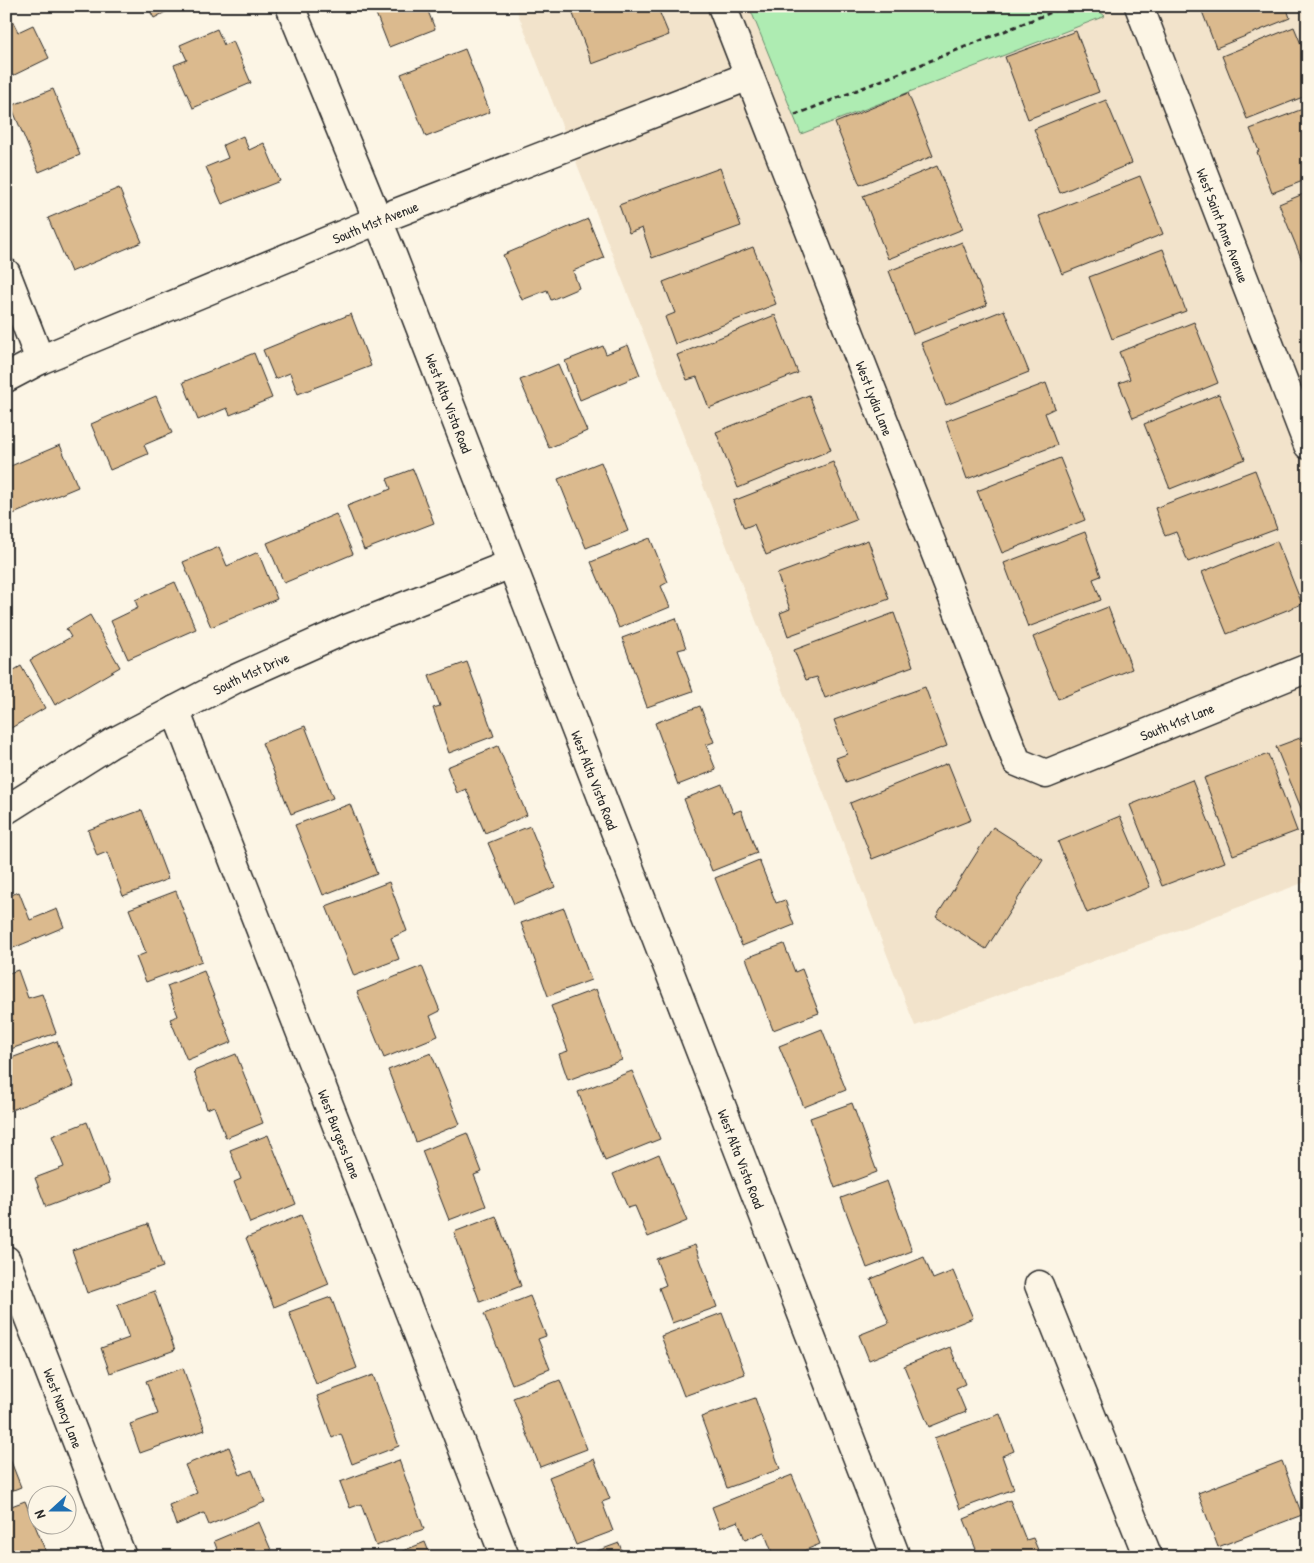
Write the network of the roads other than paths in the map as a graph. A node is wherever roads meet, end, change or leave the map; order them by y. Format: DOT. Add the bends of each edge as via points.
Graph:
graph roads {
  1 [pos="290,6"];
  2 [pos="722,6"];
  3 [pos="1139,6"];
  4 [pos="749,76"];
  5 [pos="378,220"];
  6 [pos="6,273"];
  7 [pos="40,360"];
  8 [pos="6,378"];
  9 [pos="1308,445"];
  10 [pos="511,564"];
  11 [pos="1308,668"];
  12 [pos="175,710"];
  13 [pos="1046,774"];
  14 [pos="6,810"];
  15 [pos="6,1260"];
  16 [pos="1039,1285"];
  17 [pos="122,1557"];
  18 [pos="505,1557"];
  19 [pos="896,1557"];
  20 [pos="1148,1557"];
  1 -- 5 [label="street, West Alta Vista Road"];
  2 -- 4 [label="street, West Lydia Lane"];
  3 -- 9 [label="street, West Saint Anne Avenue"];
  4 -- 5 [label="street, South 41st Avenue"];
  4 -- 13 [label="street, West Lydia Lane" via="1017,762"];
  5 -- 7 [label="street, South 41st Avenue"];
  5 -- 10 [label="street, West Alta Vista Road"];
  6 -- 7 [label="street"];
  7 -- 8 [label="street, South 41st Avenue"];
  10 -- 12 [label="street, South 41st Drive" via="346,629"];
  10 -- 19 [label="street, West Alta Vista Road"];
  11 -- 13 [label="street, South 41st Lane"];
  12 -- 14 [label="street, South 41st Drive" via="112,743"];
  12 -- 18 [label="street, West Burgess Lane"];
  15 -- 17 [label="street, West Nancy Lane"];
  16 -- 20 [label="street"];
}
